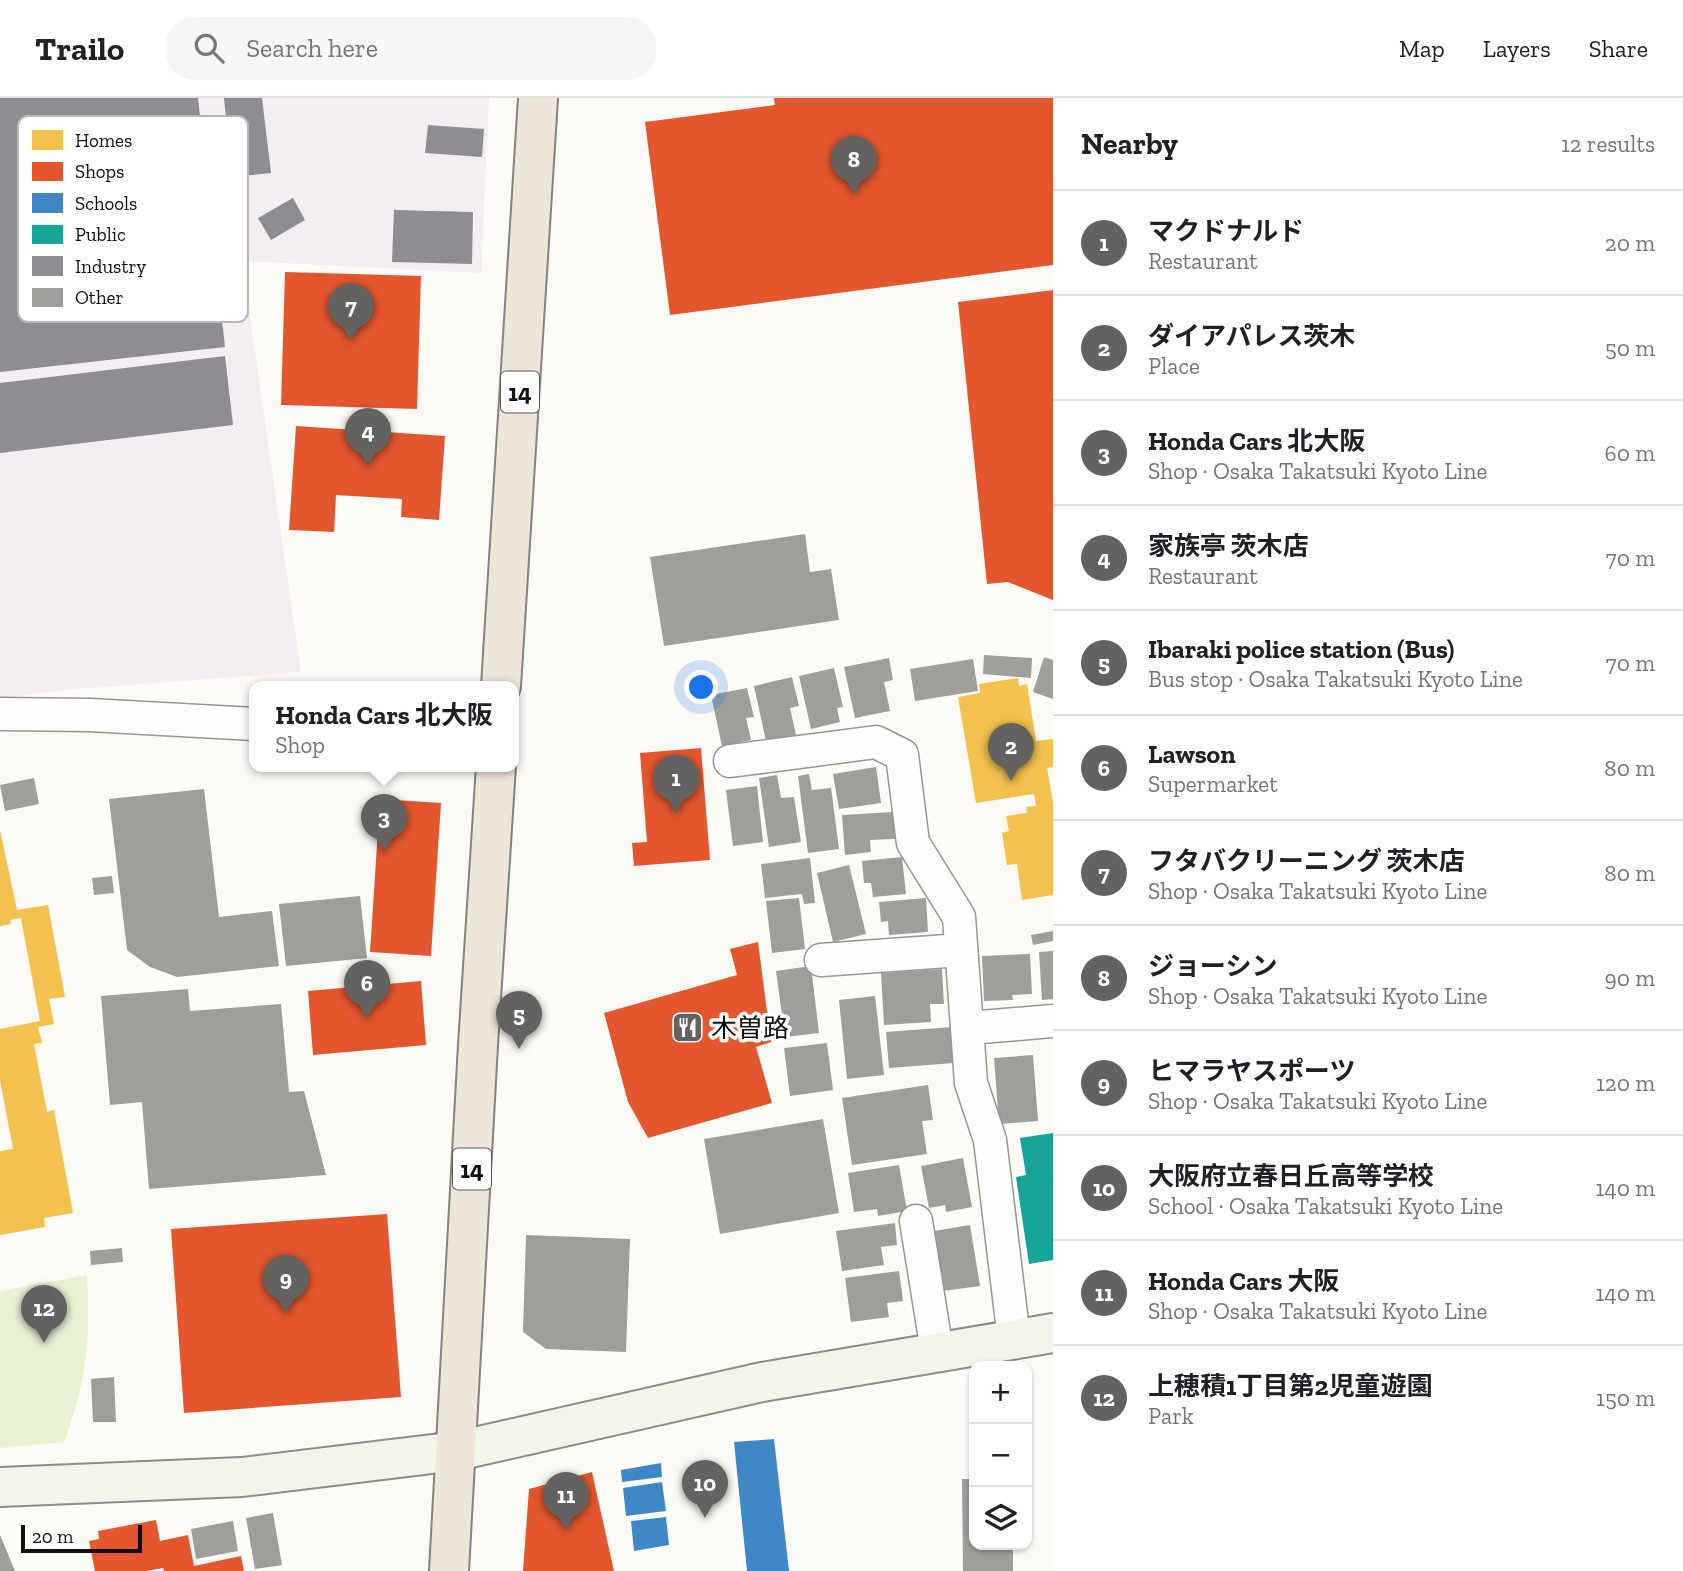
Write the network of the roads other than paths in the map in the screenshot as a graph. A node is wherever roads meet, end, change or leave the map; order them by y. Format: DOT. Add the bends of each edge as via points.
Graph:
graph roads {
  1 [pos="538,98"];
  2 [pos="501,681"];
  3 [pos="0,714"];
  4 [pos="249,724"];
  5 [pos="730,761"];
  6 [pos="496,772"];
  7 [pos="961,950"];
  8 [pos="821,960"];
  9 [pos="1053,1021"];
  10 [pos="969,1028"];
  11 [pos="916,1221"];
  12 [pos="1053,1333"];
  13 [pos="1014,1339"];
  14 [pos="937,1352"];
  15 [pos="457,1451"];
  16 [pos="0,1487"];
  17 [pos="449,1571"];
  1 -- 2 [label="main road, 14"];
  3 -- 4 [label="street"];
  5 -- 7 [label="street" via="876,742 902,755 913,843 959,918"];
  6 -- 15 [label="main road, 14"];
  7 -- 8 [label="street"];
  7 -- 10 [label="street"];
  9 -- 10 [label="street"];
  10 -- 13 [label="street" via="971,1083 990,1140"];
  11 -- 14 [label="street"];
  12 -- 13 [label="street"];
  13 -- 14 [label="street"];
  14 -- 15 [label="street" via="762,1382"];
  15 -- 16 [label="street" via="242,1477"];
  15 -- 17 [label="main road, 14"];
}
